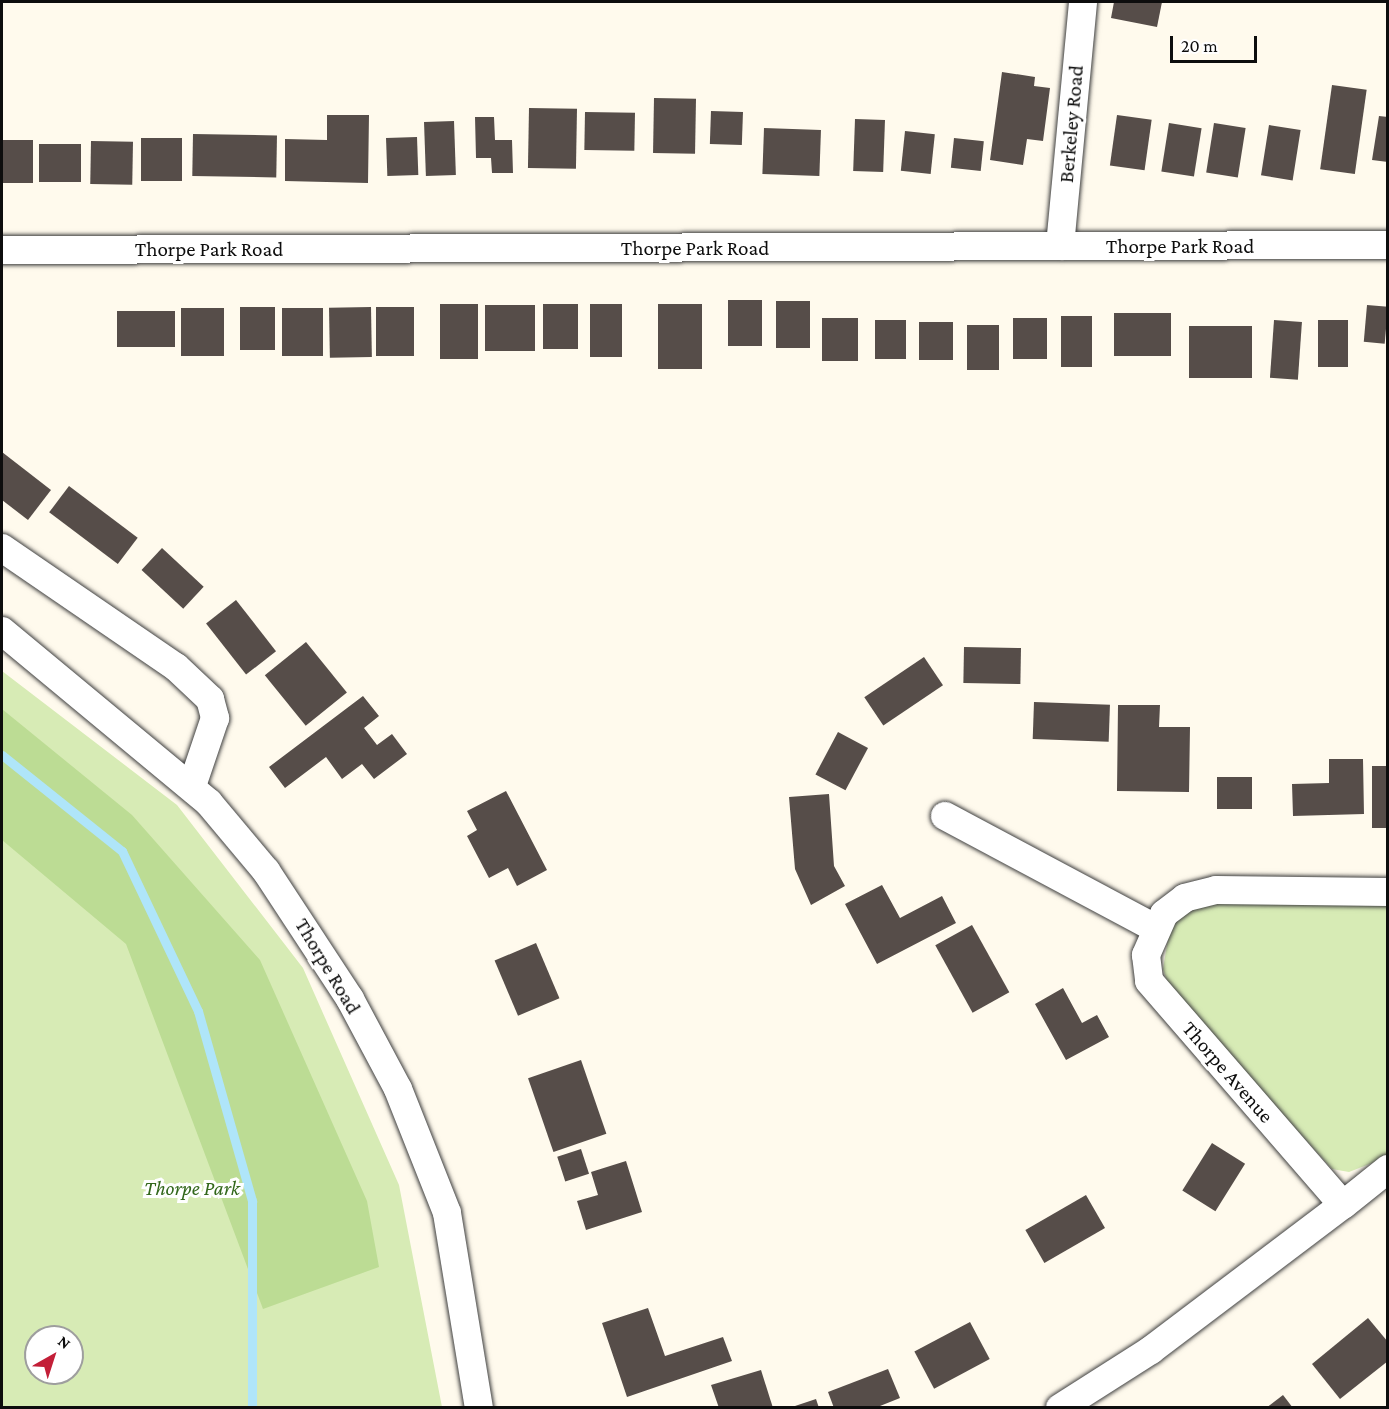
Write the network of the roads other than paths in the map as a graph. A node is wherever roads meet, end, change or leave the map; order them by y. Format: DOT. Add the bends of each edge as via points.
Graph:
graph roads {
  1 [pos="1083,2"];
  2 [pos="1388,245"];
  3 [pos="1060,246"];
  4 [pos="2,250"];
  5 [pos="2,548"];
  6 [pos="2,631"];
  7 [pos="192,786"];
  8 [pos="945,816"];
  9 [pos="1388,892"];
  10 [pos="1155,928"];
  11 [pos="1388,1168"];
  12 [pos="1343,1205"];
  13 [pos="479,1407"];
  14 [pos="1060,1407"];
  1 -- 3 [label="street, Berkeley Road"];
  2 -- 3 [label="street, Thorpe Park Road"];
  3 -- 4 [label="street, Thorpe Park Road"];
  5 -- 7 [label="street" via="176,667 210,699 215,718"];
  6 -- 7 [label="street, Thorpe Road"];
  7 -- 13 [label="street, Thorpe Road" via="305,925 398,1089 447,1213"];
  8 -- 10 [label="street"];
  9 -- 10 [label="street, Thorpe Avenue" via="1216,890 1185,898"];
  10 -- 12 [label="street, Thorpe Avenue" via="1146,955 1149,981"];
  11 -- 12 [label="street"];
  12 -- 14 [label="street" via="1151,1350"];
}
